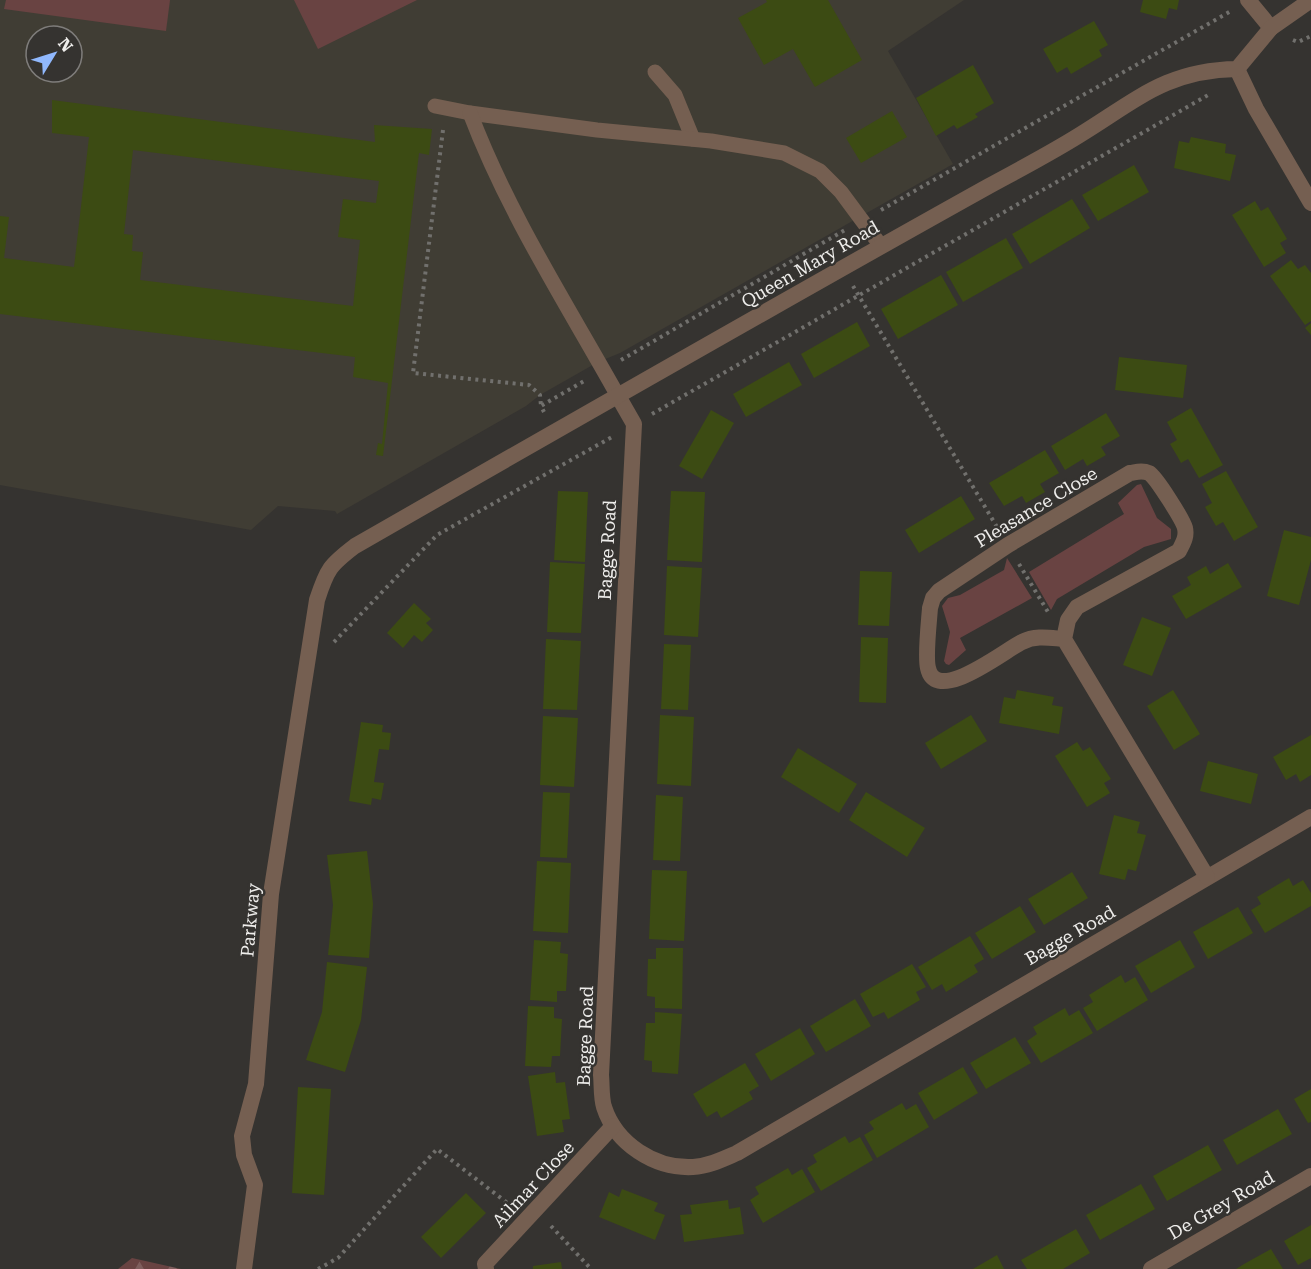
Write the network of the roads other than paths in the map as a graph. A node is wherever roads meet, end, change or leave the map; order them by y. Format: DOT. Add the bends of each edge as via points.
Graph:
graph roads {
  1 [pos="1248,0"];
  2 [pos="1311,0"];
  3 [pos="1271,28"];
  4 [pos="1237,69"];
  5 [pos="655,72"];
  6 [pos="440,107"];
  7 [pos="470,113"];
  8 [pos="693,138"];
  9 [pos="1311,203"];
  10 [pos="881,246"];
  11 [pos="618,396"];
  12 [pos="325,573"];
  13 [pos="1064,639"];
  14 [pos="1311,817"];
  15 [pos="1207,877"];
  16 [pos="613,1126"];
  17 [pos="1311,1176"];
  18 [pos="244,1269"];
  19 [pos="486,1269"];
  20 [pos="1151,1269"];
  1 -- 3 [label="street"];
  2 -- 3 [label="street"];
  3 -- 4 [label="street"];
  4 -- 9 [label="street"];
  4 -- 10 [label="street, Queen Mary Road" via="1212,69 1153,88 1051,152"];
  5 -- 8 [label="lane" via="675,94"];
  6 -- 7 [label="lane"];
  7 -- 8 [label="lane"];
  7 -- 11 [label="lane" via="487,158 529,240"];
  8 -- 10 [label="lane" via="784,153 820,171 841,192"];
  10 -- 11 [label="street, Queen Mary Road"];
  11 -- 12 [label="street, Queen Mary Road" via="355,546"];
  11 -- 16 [label="street, Bagge Road" via="634,424 601,1075 604,1106"];
  12 -- 18 [label="street, Parkway" via="317,600 272,894 256,1084 242,1136 255,1185"];
  13 -- 13 [label="street, Pleasance Close" via="1068,620 1077,607 1179,550 1185,540 1185,527 1150,474 1130,473 946,585 933,598 930,608 928,669 934,679 956,681 1024,641 1042,637"];
  13 -- 15 [label="street"];
  14 -- 15 [label="street, Bagge Road"];
  15 -- 16 [label="street, Bagge Road" via="717,1162 694,1167 650,1160"];
  16 -- 19 [label="street, Ailmar Close" via="485,1264"];
  17 -- 20 [label="street, De Grey Road"];
}
